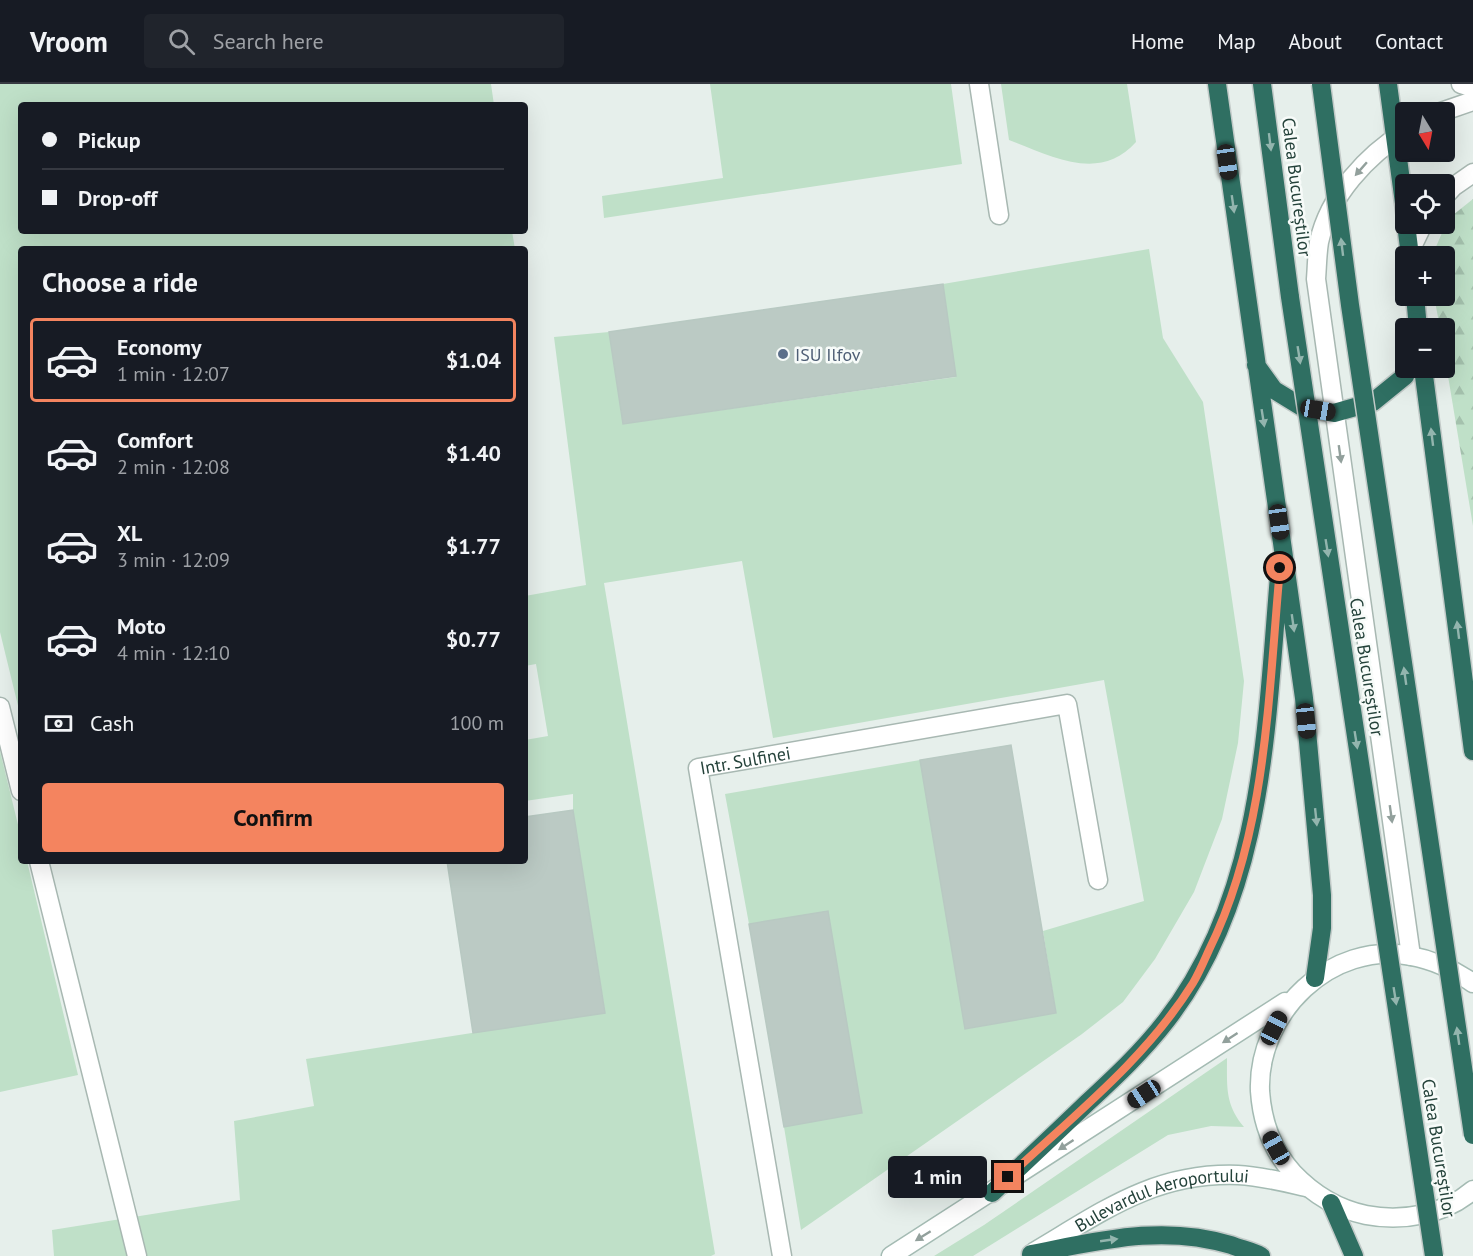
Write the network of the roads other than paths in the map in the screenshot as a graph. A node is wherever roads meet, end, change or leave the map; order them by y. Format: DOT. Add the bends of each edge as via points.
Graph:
graph roads {
  1 [pos="979,84"];
  2 [pos="1217,84"];
  3 [pos="1262,84"];
  4 [pos="1321,84"];
  5 [pos="1388,84"];
  6 [pos="1461,84"];
  7 [pos="1473,88"];
  8 [pos="1473,101"];
  9 [pos="1455,107"];
  10 [pos="1395,113"];
  11 [pos="1395,138"];
  12 [pos="1473,173"];
  13 [pos="1455,186"];
  14 [pos="999,215"];
  15 [pos="1255,364"];
  16 [pos="1403,378"];
  17 [pos="1424,378"];
  18 [pos="1334,412"];
  19 [pos="1282,544"];
  20 [pos="0,707"];
  21 [pos="1473,751"];
  22 [pos="18,778"];
  23 [pos="40,864"];
  24 [pos="1098,880"];
  25 [pos="1411,956"];
  26 [pos="1316,978"];
  27 [pos="1473,982"];
  28 [pos="1296,995"];
  29 [pos="1473,1135"];
  30 [pos="1306,1187"];
  31 [pos="1473,1190"];
  32 [pos="992,1193"];
  33 [pos="1331,1203"];
  34 [pos="1029,1255"];
  35 [pos="137,1256"];
  36 [pos="782,1256"];
  37 [pos="891,1256"];
  38 [pos="1261,1256"];
  39 [pos="1354,1256"];
  40 [pos="1434,1256"];
  1 -- 14 [label="street"];
  2 -- 15 [label="highway, one-way"];
  3 -- 40 [label="highway, Calea Bucureștilor, one-way, bridge" via="1290,297"];
  29 -- 4 [label="highway, Calea Bucureștilor, one-way, bridge"];
  5 -- 10 [label="highway"];
  6 -- 7 [label="street"];
  8 -- 9 [label="street"];
  11 -- 18 [label="street, one-way" via="1362,166 1332,207 1319,242 1316,279"];
  12 -- 13 [label="street"];
  15 -- 18 [label="highway" via="1274,390 1302,407"];
  15 -- 19 [label="highway, one-way"];
  16 -- 18 [label="highway" via="1373,402"];
  21 -- 17 [label="highway, one-way"];
  18 -- 25 [label="street, one-way"];
  19 -- 26 [label="highway, one-way" via="1304,698 1320,855 1322,928"];
  19 -- 32 [label="highway" via="1258,788 1249,838 1221,926 1194,982 1133,1060"];
  20 -- 22 [label="street"];
  23 -- 35 [label="street"];
  24 -- 36 [label="street, Intr. Sulfinei" via="1067,704 698,768"];
  25 -- 26 [label="street" via="1373,955 1355,959"];
  25 -- 27 [label="street" via="1453,969"];
  26 -- 28 [label="street"];
  28 -- 30 [label="street" via="1268,1040 1260,1072 1261,1106 1268,1134 1283,1161"];
  28 -- 32 [label="street, one-way"];
  30 -- 33 [label="street"];
  30 -- 34 [label="street, Bulevardul Aeroportului" via="1238,1175 1175,1180 1125,1199"];
  31 -- 33 [label="street" via="1429,1213 1405,1217 1380,1218"];
  32 -- 37 [label="street, one-way"];
  33 -- 39 [label="highway"];
  34 -- 38 [label="highway, one-way" via="1116,1239 1175,1234 1213,1240"];
}
